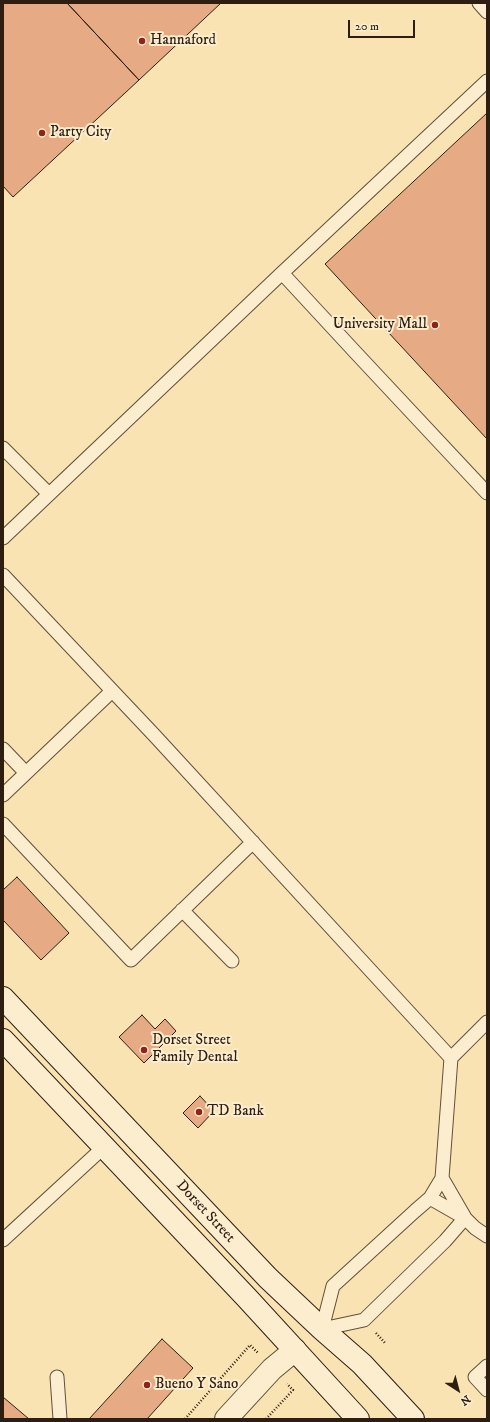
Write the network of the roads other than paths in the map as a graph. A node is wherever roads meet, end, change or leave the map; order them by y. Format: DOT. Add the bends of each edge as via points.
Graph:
graph roads {
  1 [pos="479,3"];
  2 [pos="487,12"];
  3 [pos="487,81"];
  4 [pos="282,273"];
  5 [pos="3,448"];
  6 [pos="487,493"];
  7 [pos="49,494"];
  8 [pos="3,538"];
  9 [pos="3,575"];
  10 [pos="112,691"];
  11 [pos="3,749"];
  12 [pos="26,773"];
  13 [pos="3,795"];
  14 [pos="3,824"];
  15 [pos="253,842"];
  16 [pos="182,910"];
  17 [pos="232,961"];
  18 [pos="3,998"];
  19 [pos="487,1022"];
  20 [pos="3,1040"];
  21 [pos="451,1058"];
  22 [pos="124,1126"];
  23 [pos="104,1147"];
  24 [pos="442,1178"];
  25 [pos="430,1198"];
  26 [pos="465,1218"];
  27 [pos="487,1236"];
  28 [pos="3,1240"];
  29 [pos="322,1329"];
  30 [pos="295,1350"];
  31 [pos="487,1366"];
  32 [pos="58,1377"];
  33 [pos="487,1390"];
  34 [pos="60,1419"];
  35 [pos="226,1419"];
  36 [pos="358,1419"];
  37 [pos="413,1419"];
  1 -- 2 [label="lane"];
  3 -- 4 [label="lane"];
  4 -- 6 [label="lane"];
  4 -- 7 [label="lane"];
  5 -- 7 [label="lane"];
  7 -- 8 [label="lane"];
  9 -- 10 [label="lane"];
  10 -- 12 [label="lane"];
  10 -- 15 [label="lane"];
  11 -- 12 [label="lane"];
  12 -- 13 [label="lane"];
  14 -- 16 [label="lane" via="131,960"];
  15 -- 16 [label="lane"];
  15 -- 21 [label="lane"];
  16 -- 17 [label="lane"];
  18 -- 22 [label="main road, Dorset Street"];
  19 -- 21 [label="lane"];
  20 -- 23 [label="main road, Dorset Street"];
  21 -- 24 [label="lane"];
  22 -- 23 [label="main road"];
  22 -- 29 [label="main road, Dorset Street" via="268,1278"];
  23 -- 28 [label="lane"];
  23 -- 30 [label="main road, Dorset Street"];
  24 -- 25 [label="lane"];
  24 -- 26 [label="lane"];
  25 -- 26 [label="lane"];
  25 -- 29 [label="lane" via="333,1286"];
  26 -- 27 [label="lane"];
  26 -- 29 [label="lane" via="445,1242 364,1320"];
  29 -- 30 [label="main road"];
  29 -- 37 [label="main road, Dorset Street" via="362,1364"];
  30 -- 35 [label="main road" via="272,1369"];
  30 -- 36 [label="main road, Dorset Street"];
  31 -- 33 [label="lane" via="475,1377"];
  32 -- 34 [label="lane"];
}
